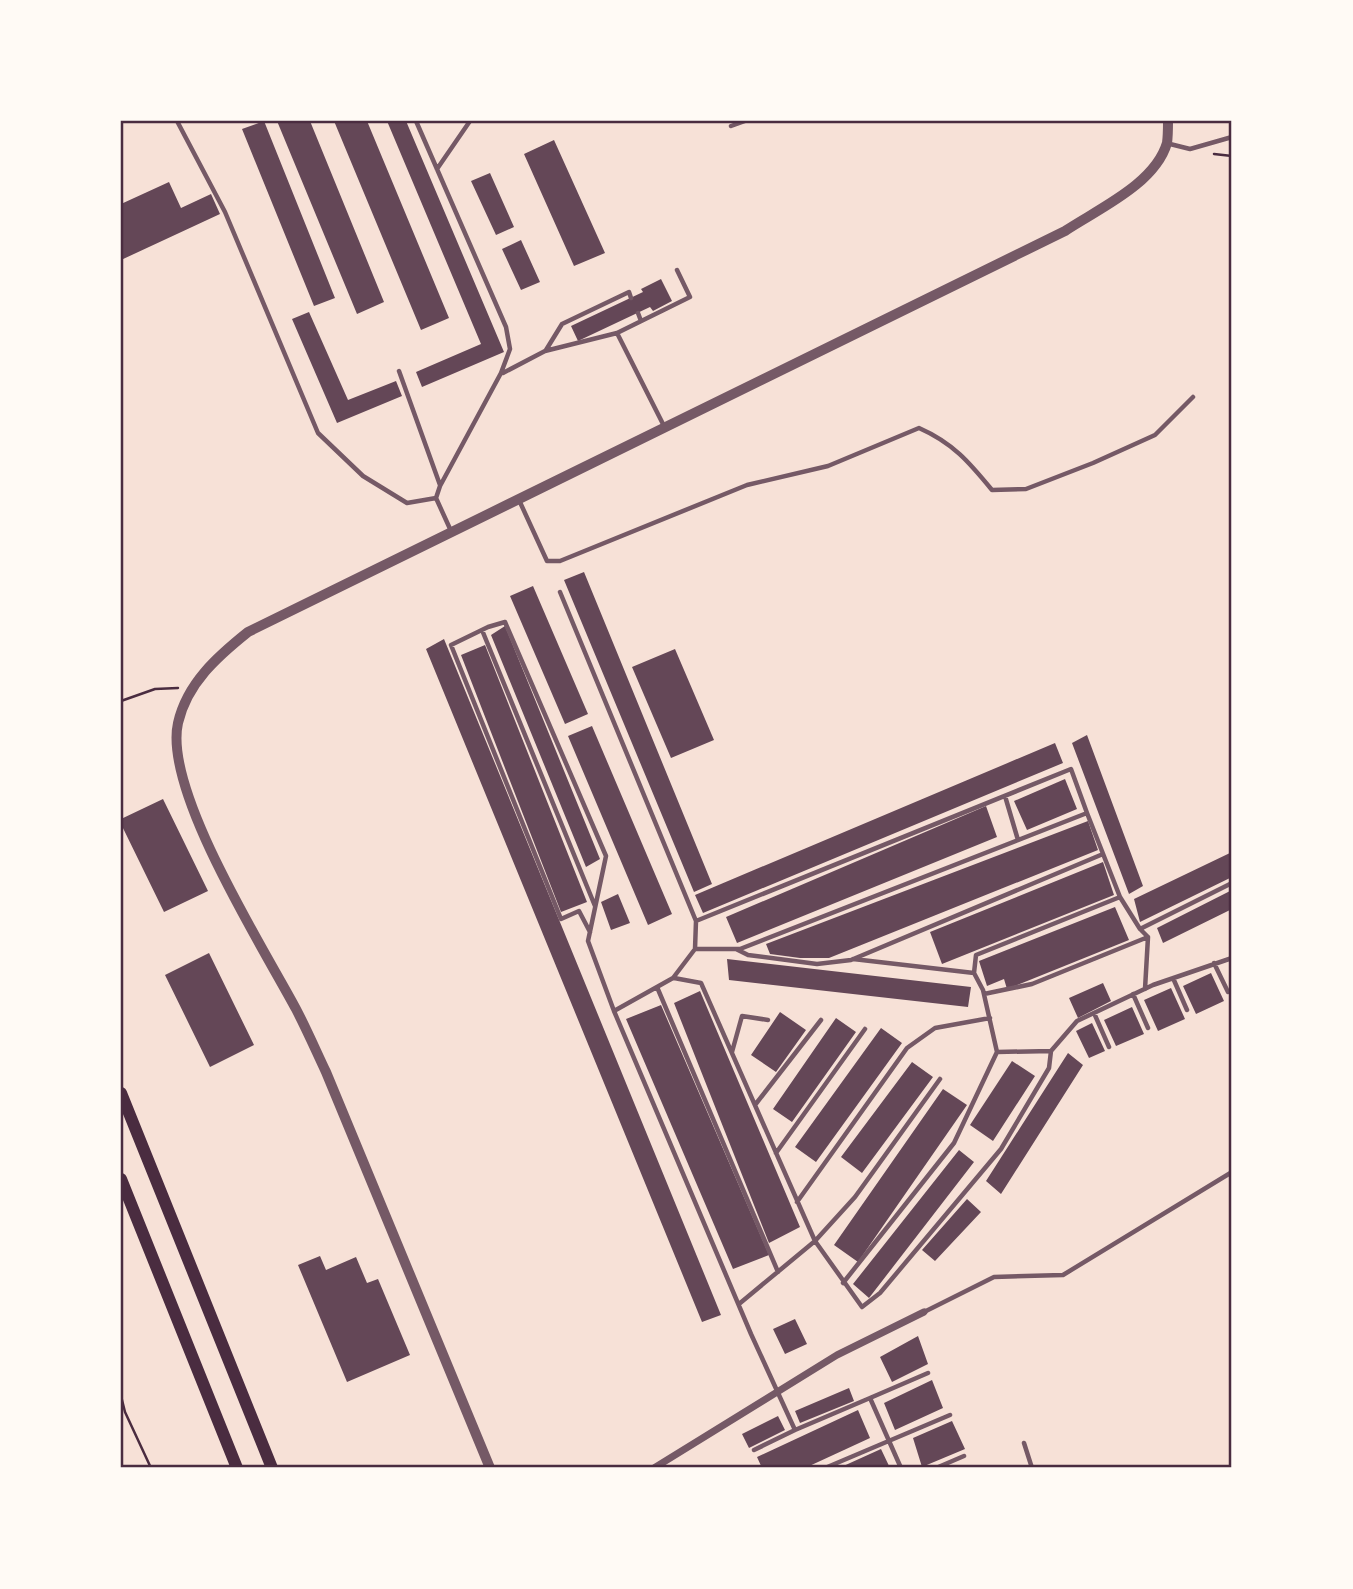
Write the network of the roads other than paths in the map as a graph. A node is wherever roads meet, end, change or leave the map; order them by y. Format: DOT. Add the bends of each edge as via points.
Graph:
graph roads {
  1 [pos="177,121"];
  2 [pos="416,121"];
  3 [pos="470,121"];
  4 [pos="745,121"];
  5 [pos="1168,121"];
  6 [pos="731,126"];
  7 [pos="1232,137"];
  8 [pos="1167,143"];
  9 [pos="437,169"];
  10 [pos="677,270"];
  11 [pos="631,298"];
  12 [pos="638,313"];
  13 [pos="641,321"];
  14 [pos="617,333"];
  15 [pos="545,351"];
  16 [pos="398,371"];
  17 [pos="501,373"];
  18 [pos="1193,397"];
  19 [pos="665,426"];
  20 [pos="440,486"];
  21 [pos="436,498"];
  22 [pos="519,499"];
  23 [pos="451,532"];
  24 [pos="560,593"];
  25 [pos="482,630"];
  26 [pos="1005,796"];
  27 [pos="1087,813"];
  28 [pos="1018,840"];
  29 [pos="1103,854"];
  30 [pos="1232,883"];
  31 [pos="1120,897"];
  32 [pos="596,907"];
  33 [pos="696,921"];
  34 [pos="1140,929"];
  35 [pos="590,932"];
  36 [pos="1148,937"];
  37 [pos="695,948"];
  38 [pos="735,949"];
  39 [pos="1232,958"];
  40 [pos="852,959"];
  41 [pos="1214,963"];
  42 [pos="974,973"];
  43 [pos="673,978"];
  44 [pos="1172,978"];
  45 [pos="657,987"];
  46 [pos="1145,989"];
  47 [pos="1228,992"];
  48 [pos="1133,994"];
  49 [pos="984,995"];
  50 [pos="1187,1010"];
  51 [pos="614,1011"];
  52 [pos="1094,1013"];
  53 [pos="990,1018"];
  54 [pos="768,1020"];
  55 [pos="821,1020"];
  56 [pos="1148,1028"];
  57 [pos="865,1029"];
  58 [pos="1110,1047"];
  59 [pos="1051,1051"];
  60 [pos="997,1052"];
  61 [pos="732,1053"];
  62 [pos="940,1079"];
  63 [pos="121,1093"];
  64 [pos="755,1105"];
  65 [pos="776,1153"];
  66 [pos="1232,1172"];
  67 [pos="121,1179"];
  68 [pos="797,1202"];
  69 [pos="815,1241"];
  70 [pos="778,1272"];
  71 [pos="844,1283"];
  72 [pos="739,1304"];
  73 [pos="924,1312"];
  74 [pos="928,1373"];
  75 [pos="777,1394"];
  76 [pos="870,1398"];
  77 [pos="950,1415"];
  78 [pos="794,1430"];
  79 [pos="888,1440"];
  80 [pos="1024,1443"];
  81 [pos="754,1451"];
  82 [pos="964,1456"];
  83 [pos="237,1468"];
  84 [pos="272,1468"];
  85 [pos="491,1468"];
  86 [pos="654,1468"];
  87 [pos="825,1468"];
  88 [pos="901,1468"];
  89 [pos="936,1468"];
  90 [pos="1032,1468"];
  1 -- 21 [label="lane" via="225,212 318,433 363,475 407,503"];
  2 -- 9 [label="lane"];
  3 -- 9 [label="lane"];
  4 -- 6 [label="lane"];
  5 -- 8 [label="street"];
  7 -- 8 [label="lane" via="1190,149"];
  8 -- 19 [label="street" via="1144,177 1065,231"];
  9 -- 17 [label="lane" via="506,327 510,349"];
  10 -- 13 [label="lane" via="690,297"];
  11 -- 15 [label="lane" via="629,292 562,324"];
  12 -- 13 [label="lane"];
  13 -- 14 [label="lane"];
  14 -- 15 [label="lane"];
  14 -- 19 [label="lane"];
  15 -- 17 [label="lane"];
  16 -- 20 [label="lane"];
  17 -- 20 [label="lane"];
  18 -- 22 [label="lane" via="1155,435 1026,489 992,490 959,451 919,428 828,466 747,485 561,561 547,561"];
  19 -- 22 [label="street"];
  20 -- 21 [label="lane"];
  21 -- 23 [label="lane"];
  22 -- 23 [label="street"];
  23 -- 85 [label="street" via="248,632 216,657 184,704 177,725 178,751 182,779 203,833 326,1072"];
  24 -- 33 [label="lane"];
  25 -- 32 [label="lane"];
  25 -- 32 [label="lane" via="505,622 607,856"];
  25 -- 35 [label="lane" via="451,645 561,919 579,911"];
  26 -- 27 [label="lane" via="1071,769"];
  26 -- 28 [label="lane"];
  26 -- 33 [label="lane"];
  27 -- 28 [label="lane"];
  27 -- 29 [label="lane"];
  28 -- 38 [label="lane"];
  29 -- 31 [label="lane"];
  29 -- 40 [label="lane"];
  30 -- 34 [label="lane"];
  31 -- 34 [label="lane"];
  31 -- 42 [label="lane" via="976,955"];
  32 -- 35 [label="lane"];
  33 -- 37 [label="lane"];
  34 -- 36 [label="lane"];
  35 -- 51 [label="lane" via="588,940"];
  36 -- 46 [label="lane"];
  36 -- 49 [label="lane" via="1032,985"];
  37 -- 38 [label="lane"];
  37 -- 43 [label="lane"];
  38 -- 40 [label="lane" via="748,955 817,964"];
  39 -- 41 [label="lane"];
  40 -- 42 [label="lane"];
  41 -- 44 [label="lane"];
  41 -- 47 [label="lane"];
  42 -- 49 [label="lane"];
  43 -- 45 [label="lane"];
  43 -- 61 [label="lane" via="701,983"];
  44 -- 46 [label="lane"];
  44 -- 50 [label="lane"];
  45 -- 51 [label="lane"];
  45 -- 70 [label="lane"];
  46 -- 48 [label="lane"];
  48 -- 52 [label="lane"];
  48 -- 56 [label="lane"];
  49 -- 53 [label="lane"];
  51 -- 72 [label="lane"];
  52 -- 58 [label="lane"];
  52 -- 59 [label="lane" via="1077,1021"];
  53 -- 60 [label="lane"];
  53 -- 68 [label="lane" via="935,1028 906,1048"];
  54 -- 61 [label="lane" via="742,1016"];
  55 -- 64 [label="lane"];
  57 -- 65 [label="lane"];
  59 -- 60 [label="lane"];
  59 -- 71 [label="lane" via="1049,1068 1001,1149 880,1293 862,1307"];
  60 -- 71 [label="lane" via="954,1143"];
  61 -- 64 [label="lane"];
  62 -- 69 [label="lane" via="855,1196"];
  63 -- 84 [label="main road"];
  64 -- 65 [label="lane"];
  65 -- 68 [label="lane"];
  66 -- 73 [label="lane" via="1063,1275 994,1277"];
  67 -- 83 [label="main road"];
  68 -- 69 [label="lane"];
  69 -- 70 [label="lane"];
  69 -- 71 [label="lane"];
  70 -- 72 [label="lane"];
  72 -- 75 [label="lane"];
  73 -- 75 [label="street" via="837,1355"];
  74 -- 76 [label="lane"];
  75 -- 78 [label="lane"];
  75 -- 86 [label="street"];
  76 -- 78 [label="lane"];
  76 -- 79 [label="lane"];
  77 -- 79 [label="lane"];
  78 -- 81 [label="lane"];
  79 -- 87 [label="lane"];
  79 -- 88 [label="lane"];
  80 -- 90 [label="lane"];
  82 -- 89 [label="lane"];
}
